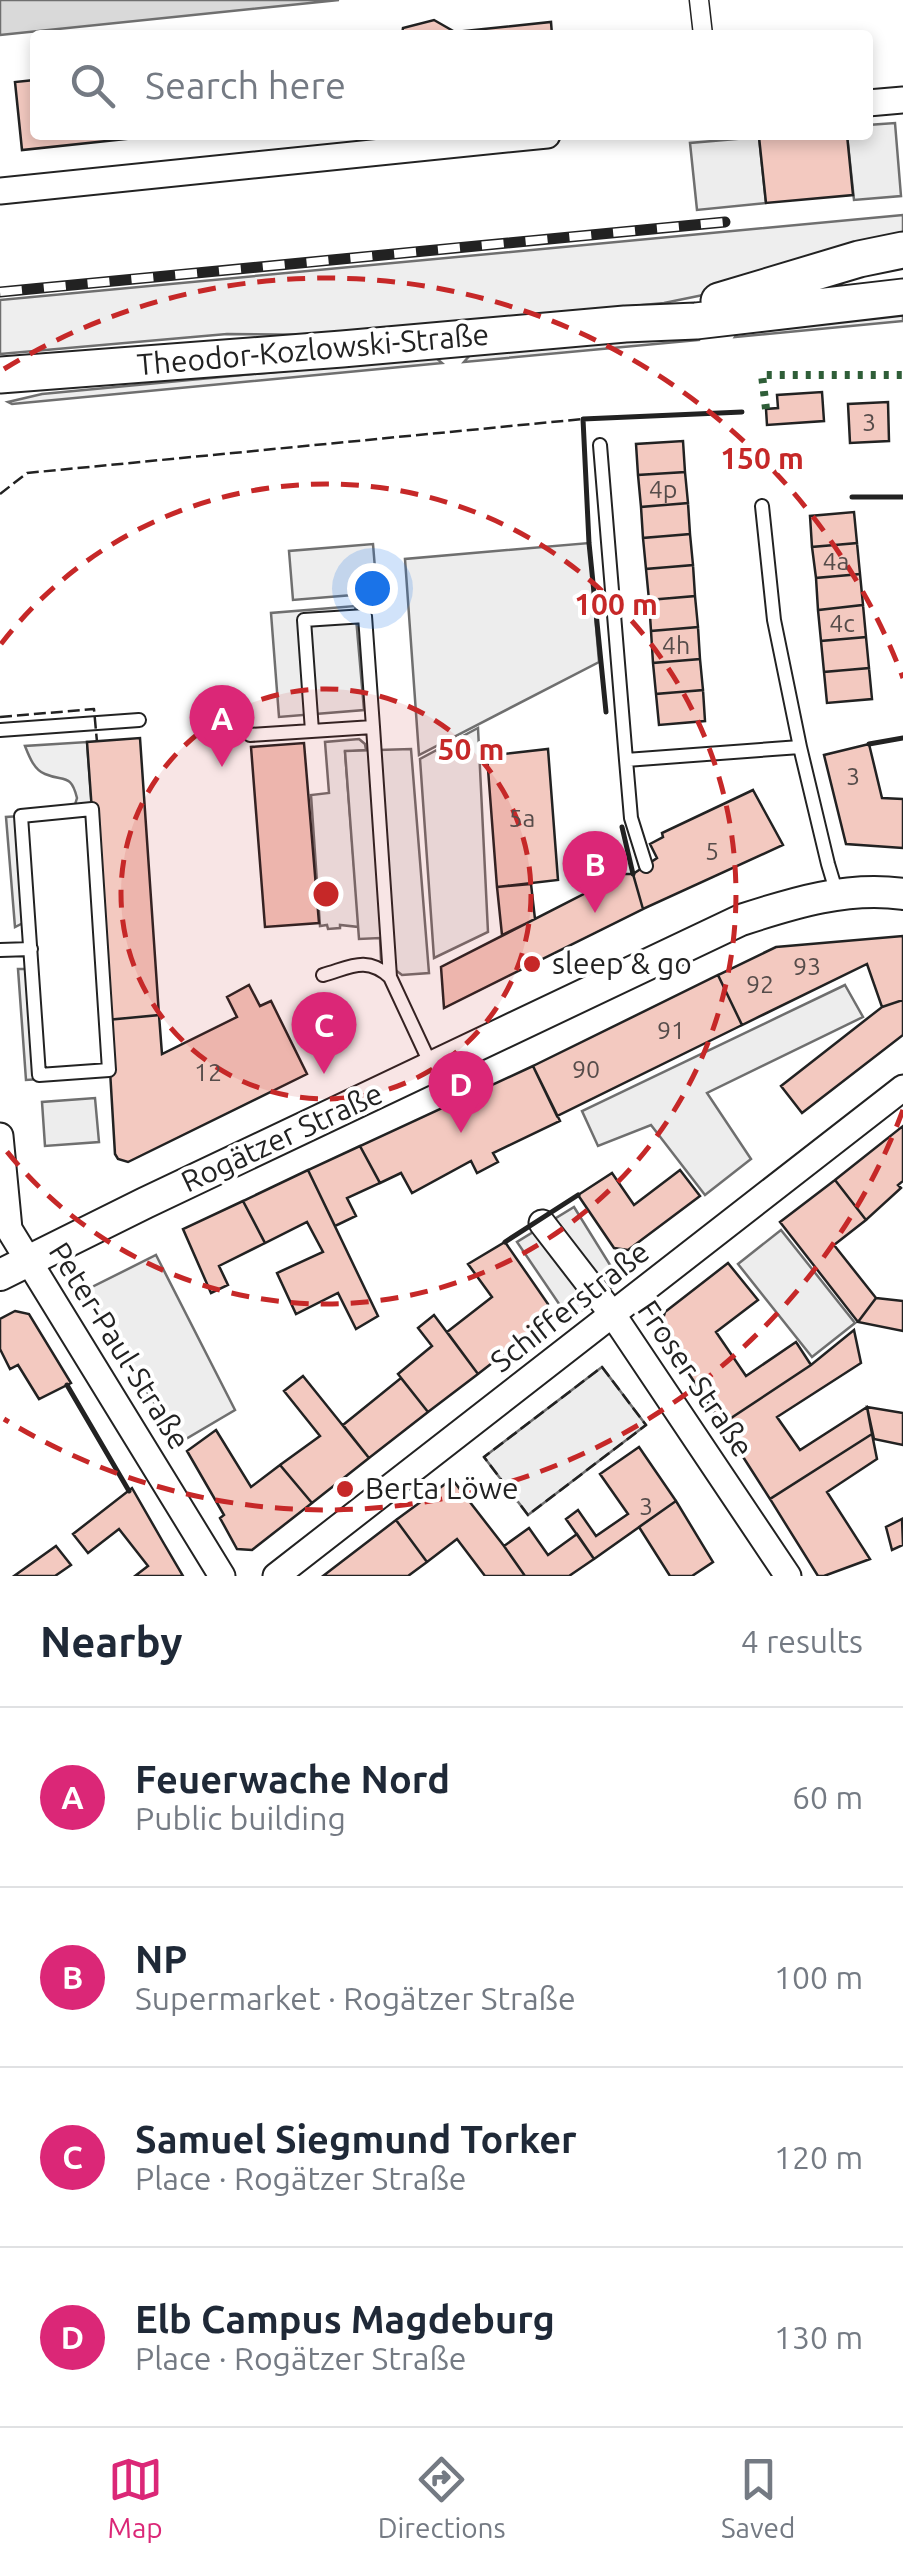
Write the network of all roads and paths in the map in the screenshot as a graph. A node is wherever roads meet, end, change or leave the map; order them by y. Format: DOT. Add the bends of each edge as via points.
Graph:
graph roads {
  1 [pos="700,0"];
  2 [pos="702,30"];
  3 [pos="903,100"];
  4 [pos="873,103"];
  5 [pos="498,140"];
  6 [pos="0,191"];
  7 [pos="903,250"];
  8 [pos="903,297"];
  9 [pos="625,324"];
  10 [pos="0,375"];
  11 [pos="600,445"];
  12 [pos="762,506"];
  13 [pos="139,720"];
  14 [pos="372,726"];
  15 [pos="0,730"];
  16 [pos="312,731"];
  17 [pos="250,735"];
  18 [pos="800,747"];
  19 [pos="626,760"];
  20 [pos="646,866"];
  21 [pos="837,894"];
  22 [pos="903,894"];
  23 [pos="31,948"];
  24 [pos="0,950"];
  25 [pos="323,975"];
  26 [pos="390,977"];
  27 [pos="432,1067"];
  28 [pos="903,1088"];
  29 [pos="0,1136"];
  30 [pos="542,1223"];
  31 [pos="29,1261"];
  32 [pos="0,1276"];
  33 [pos="613,1315"];
  34 [pos="222,1576"];
  35 [pos="276,1576"];
  36 [pos="788,1576"];
  1 -- 2 [label="street"];
  3 -- 4 [label="street"];
  5 -- 6 [label="street"];
  7 -- 9 [label="main road, Theodor-Kozlowski-Straße"];
  8 -- 9 [label="main road, Theodor-Kozlowski-Straße"];
  9 -- 10 [label="main road, Theodor-Kozlowski-Straße"];
  11 -- 19 [label="lane"];
  12 -- 18 [label="lane" via="774,620"];
  13 -- 15 [label="lane"];
  14 -- 16 [label="lane"];
  14 -- 16 [label="lane" via="365,616 304,620"];
  14 -- 26 [label="lane"];
  16 -- 17 [label="lane"];
  18 -- 19 [label="lane"];
  18 -- 21 [label="lane"];
  19 -- 20 [label="lane" via="631,818"];
  21 -- 22 [label="street, Rogätzer Straße"];
  21 -- 27 [label="street, Rogätzer Straße" via="741,920"];
  23 -- 23 [label="lane" via="21,816 92,809 109,1070 39,1075"];
  23 -- 24 [label="lane"];
  25 -- 26 [label="lane" via="362,964"];
  26 -- 27 [label="lane"];
  27 -- 31 [label="street, Rogätzer Straße"];
  28 -- 33 [label="street, Schifferstraße"];
  29 -- 31 [label="street, Peter-Paul-Straße" via="7,1222"];
  30 -- 33 [label="street, Froser Straße"];
  31 -- 32 [label="street, Rogätzer Straße"];
  31 -- 34 [label="street, Peter-Paul-Straße"];
  33 -- 35 [label="street, Schifferstraße"];
  33 -- 36 [label="street, Froser Straße"];
}
